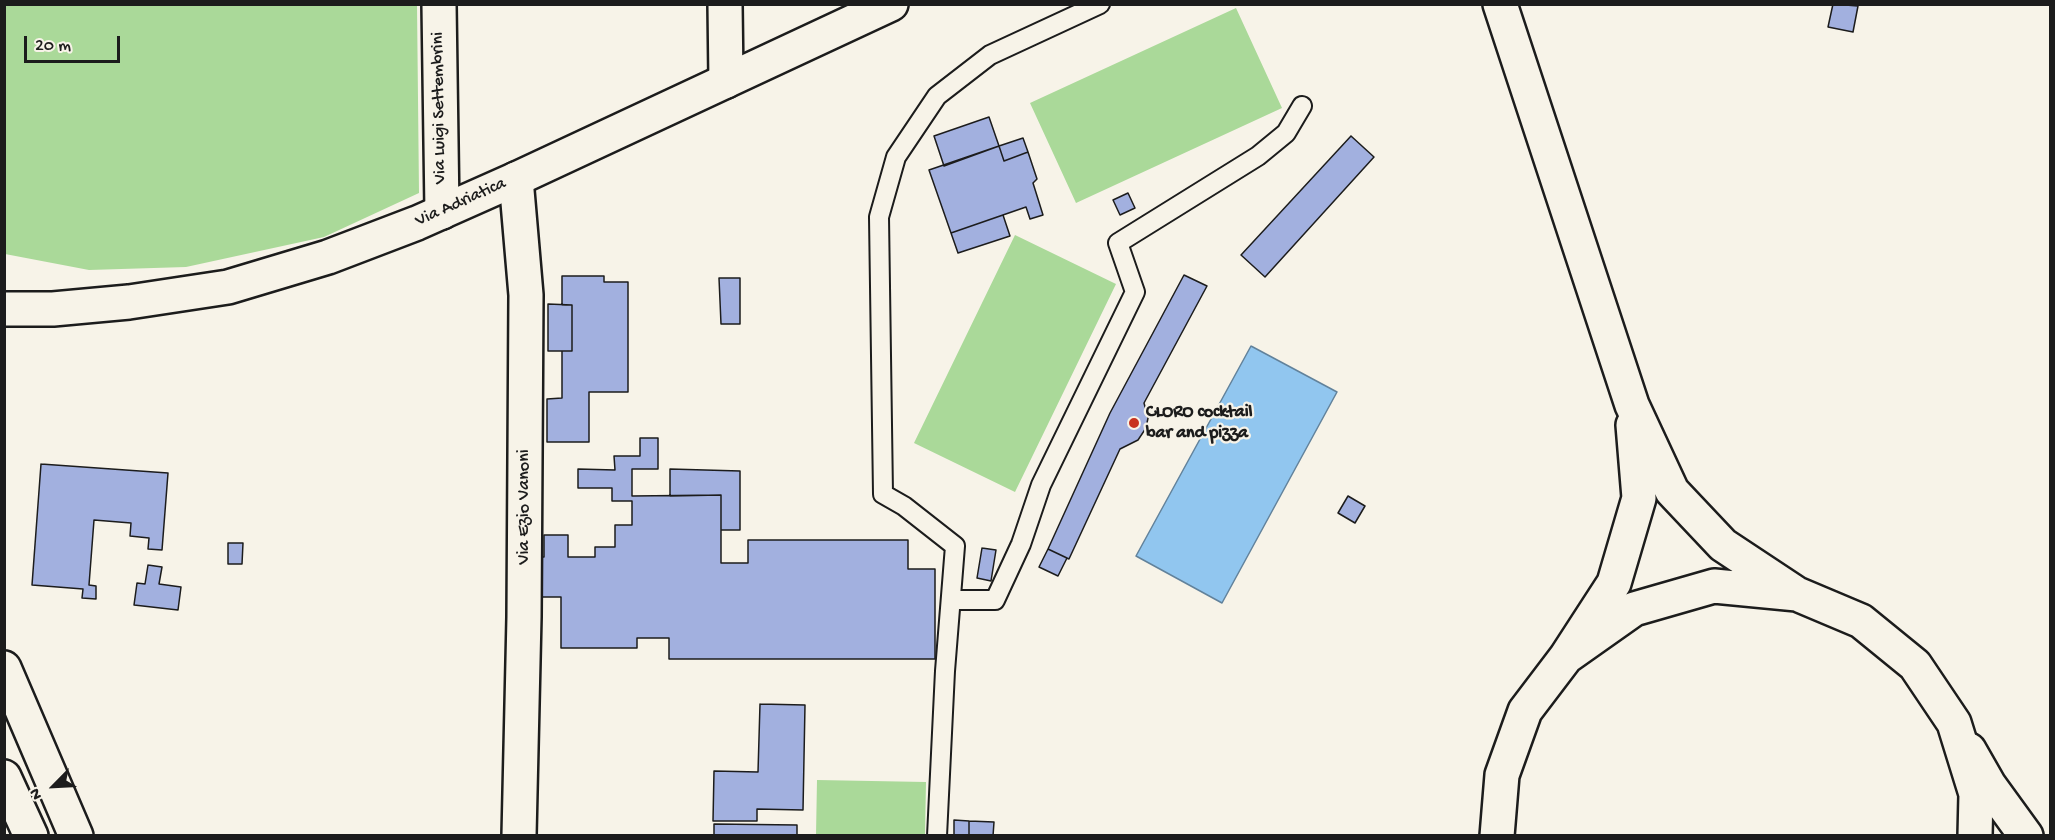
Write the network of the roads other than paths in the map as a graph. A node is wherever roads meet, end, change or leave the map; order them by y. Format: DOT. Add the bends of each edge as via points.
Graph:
graph roads {
  1 [pos="439,4"];
  2 [pos="725,4"];
  3 [pos="891,4"];
  4 [pos="1100,4"];
  5 [pos="1500,4"];
  6 [pos="726,81"];
  7 [pos="1302,106"];
  8 [pos="516,178"];
  9 [pos="442,212"];
  10 [pos="4,309"];
  11 [pos="1632,405"];
  12 [pos="1797,594"];
  13 [pos="951,600"];
  14 [pos="1566,657"];
  15 [pos="4,668"];
  16 [pos="1954,723"];
  17 [pos="4,777"];
  18 [pos="31,836"];
  19 [pos="76,836"];
  20 [pos="519,836"];
  21 [pos="937,836"];
  22 [pos="1497,836"];
  23 [pos="1975,836"];
  24 [pos="2026,836"];
  1 -- 9 [label="main road, Via Luigi Settembrini"];
  2 -- 6 [label="main road"];
  3 -- 6 [label="main road, Via Adriatica"];
  4 -- 13 [label="lane" via="990,55 937,96 896,157 879,217 884,494 955,546"];
  5 -- 11 [label="main road"];
  6 -- 8 [label="main road, Via Adriatica"];
  7 -- 13 [label="lane" via="1286,133 1258,156 1118,243 1135,292 1041,485 1021,544 995,600"];
  8 -- 9 [label="main road, Via Adriatica"];
  8 -- 20 [label="main road, Via Ezio Vanoni" via="526,295"];
  9 -- 10 [label="main road, Via Adriatica" via="328,257 228,287 129,302"];
  11 -- 12 [label="main road" via="1672,491 1723,545"];
  11 -- 14 [label="main road" via="1639,498 1614,583"];
  12 -- 14 [label="main road" via="1714,586 1634,609"];
  12 -- 16 [label="main road" via="1870,628 1915,665"];
  13 -- 21 [label="lane"];
  14 -- 22 [label="main road" via="1526,711 1502,775"];
  15 -- 19 [label="main road"];
  16 -- 23 [label="main road" via="1976,794"];
  16 -- 24 [label="main road" via="1989,785"];
  17 -- 18 [label="main road"];
}
